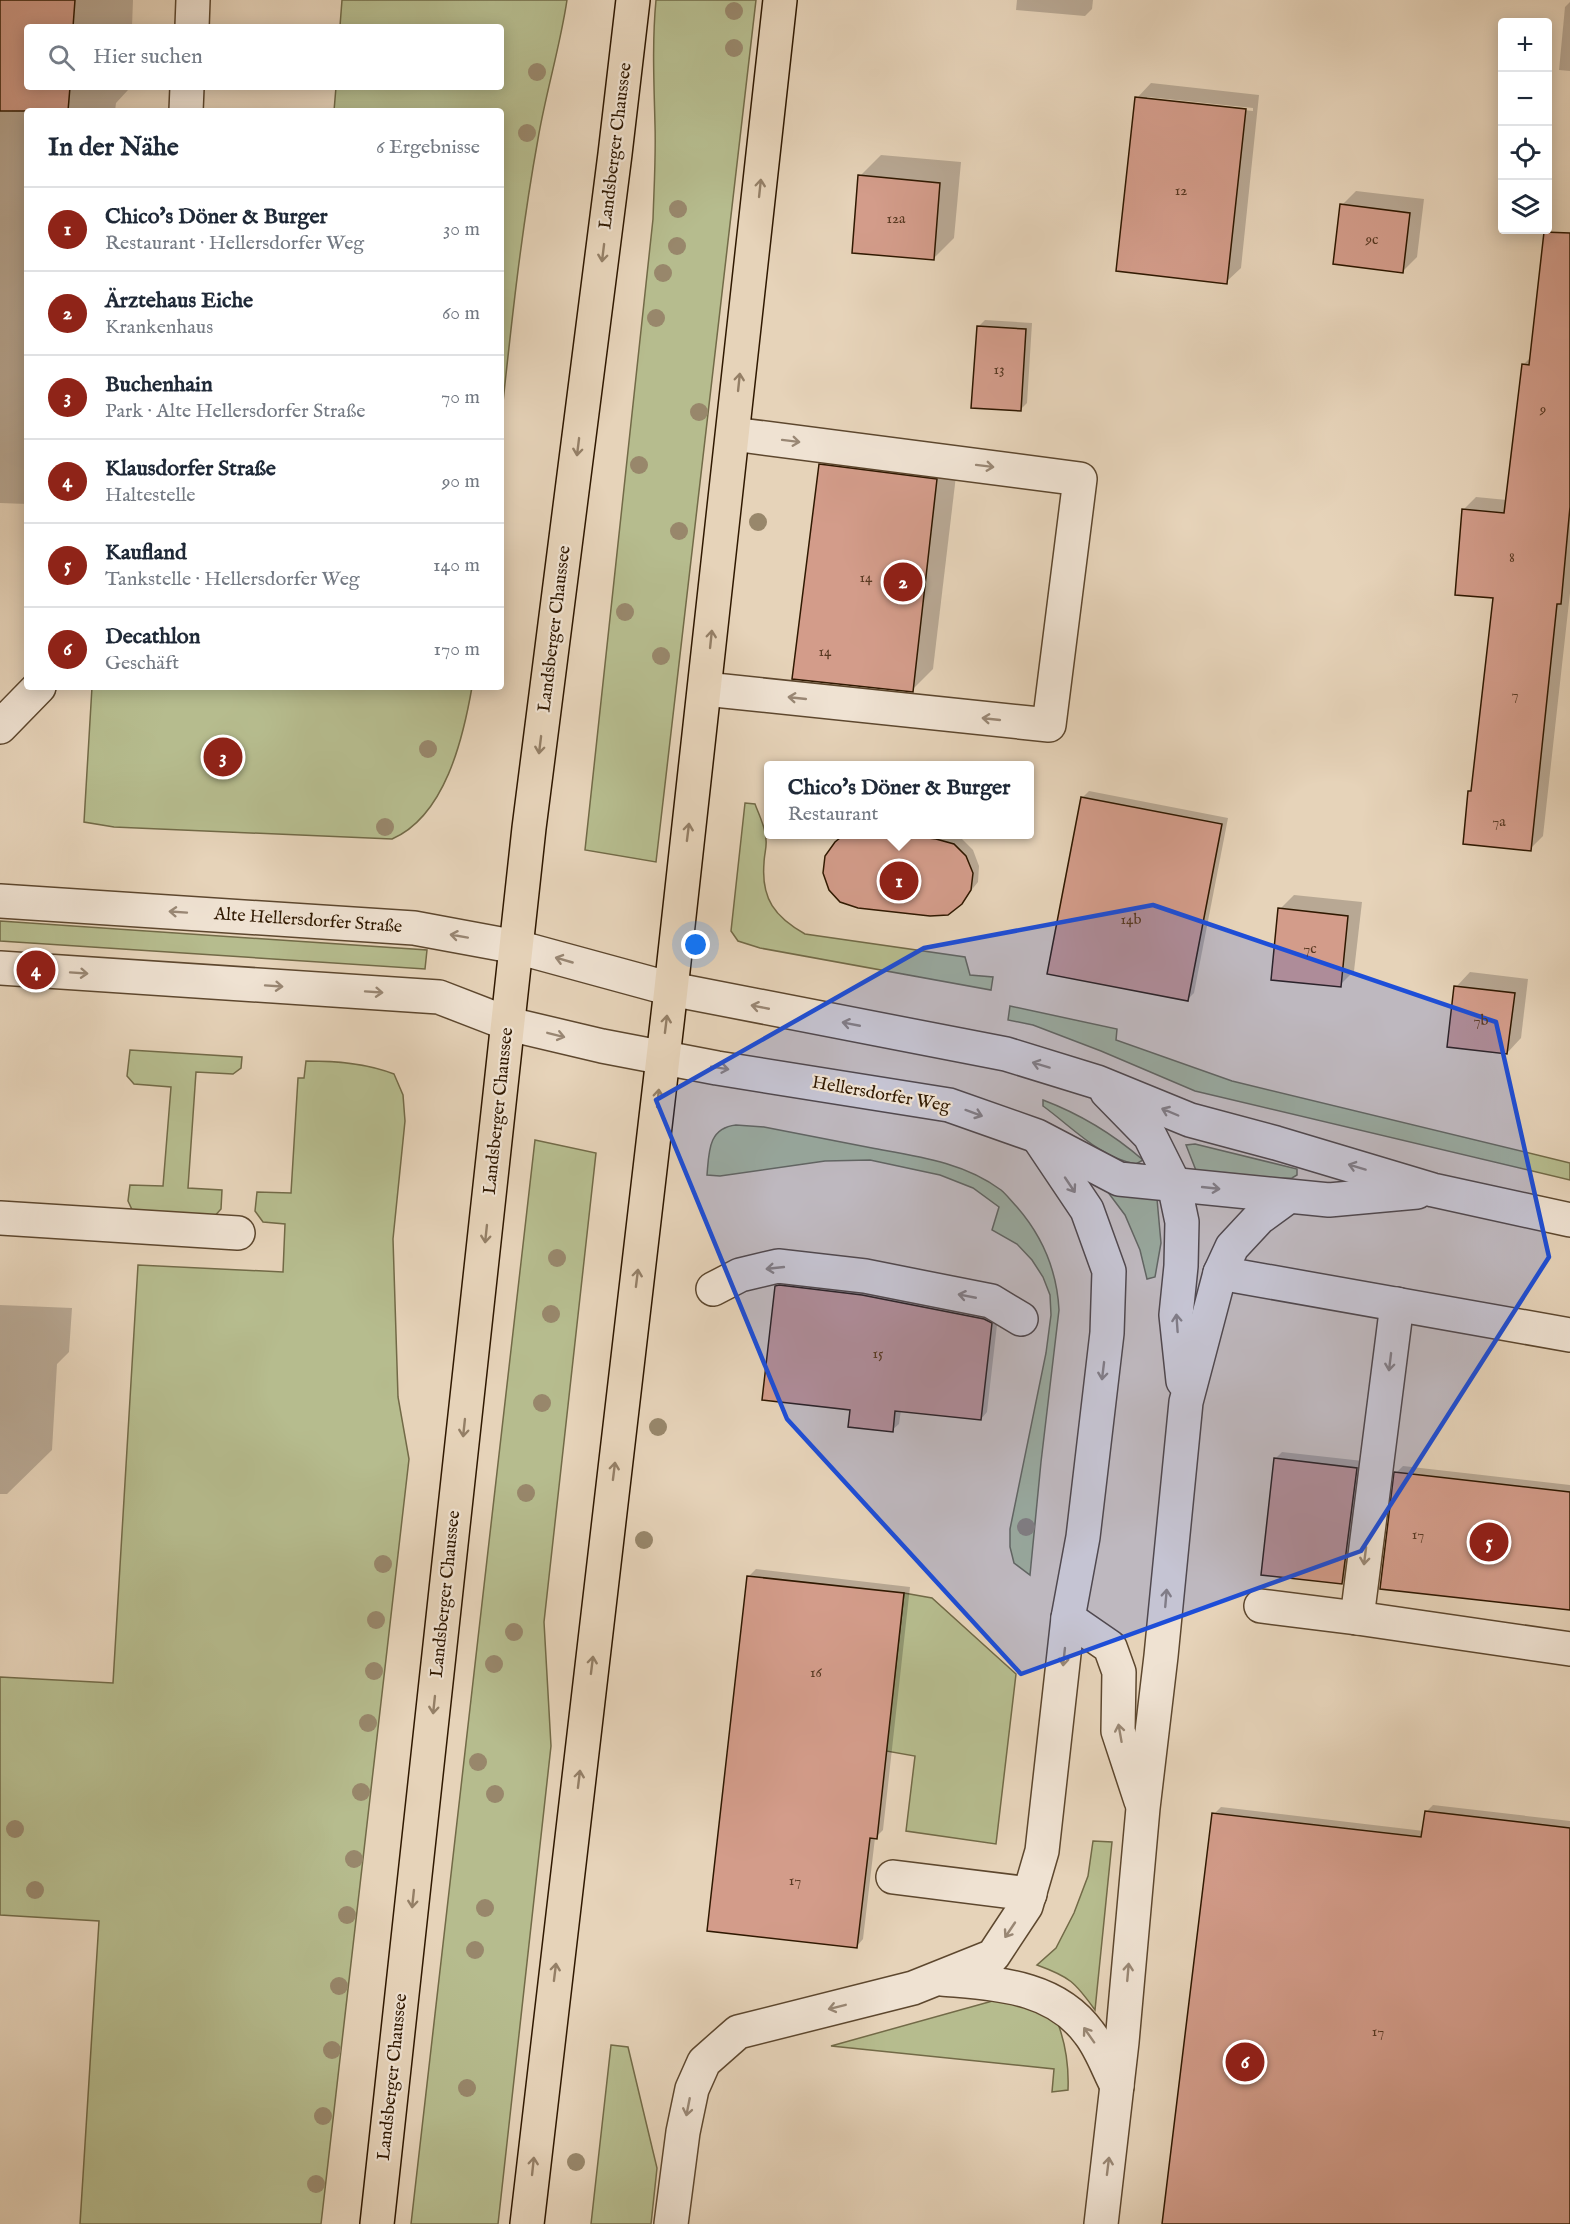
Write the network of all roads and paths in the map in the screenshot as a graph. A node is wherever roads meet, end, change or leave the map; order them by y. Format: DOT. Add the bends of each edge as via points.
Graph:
graph roads {
  1 [pos="193,0"];
  2 [pos="633,0"];
  3 [pos="780,0"];
  4 [pos="192,24"];
  5 [pos="188,90"];
  6 [pos="186,108"];
  7 [pos="733,434"];
  8 [pos="705,689"];
  9 [pos="36,690"];
  10 [pos="0,727"];
  11 [pos="0,901"];
  12 [pos="517,946"];
  13 [pos="0,968"];
  14 [pos="610,973"];
  15 [pos="671,989"];
  16 [pos="509,1024"];
  17 [pos="662,1059"];
  18 [pos="1097,1082"];
  19 [pos="1037,1136"];
  20 [pos="1174,1184"];
  21 [pos="1433,1190"];
  22 [pos="1288,1197"];
  23 [pos="0,1218"];
  24 [pos="1570,1220"];
  25 [pos="238,1233"];
  26 [pos="1220,1273"];
  27 [pos="713,1289"];
  28 [pos="1397,1304"];
  29 [pos="1021,1319"];
  30 [pos="1569,1326"];
  31 [pos="1186,1402"];
  32 [pos="1261,1606"];
  33 [pos="1068,1618"];
  34 [pos="1357,1618"];
  35 [pos="1570,1649"];
  36 [pos="1143,1808"];
  37 [pos="893,1877"];
  38 [pos="1030,1894"];
  39 [pos="937,1978"];
  40 [pos="1117,2086"];
  41 [pos="377,2224"];
  42 [pos="527,2224"];
  43 [pos="671,2224"];
  44 [pos="1101,2224"];
  1 -- 4 [label="street"];
  2 -- 12 [label="main road, Landsberger Chaussee, one-way"];
  7 -- 3 [label="main road, one-way"];
  5 -- 6 [label="street"];
  8 -- 7 [label="main road, one-way"];
  7 -- 8 [label="street, one-way" via="1080,479 1049,725"];
  15 -- 8 [label="main road, one-way"];
  9 -- 10 [label="street"];
  12 -- 11 [label="street, Alte Hellersdorfer Straße, one-way" via="414,928"];
  14 -- 12 [label="street, Alte Hellersdorfer Straße, one-way"];
  12 -- 16 [label="main road, Landsberger Chaussee"];
  13 -- 16 [label="street, one-way" via="439,997"];
  14 -- 15 [label="street, Hellersdorfer Weg"];
  17 -- 15 [label="main road, one-way"];
  18 -- 15 [label="street, Hellersdorfer Weg, one-way" via="1006,1054"];
  16 -- 17 [label="street, Hellersdorfer Weg, one-way"];
  16 -- 41 [label="main road, Landsberger Chaussee, one-way"];
  17 -- 19 [label="street, Hellersdorfer Weg, one-way" via="949,1105"];
  42 -- 17 [label="main road, one-way"];
  18 -- 20 [label="street" via="1150,1136"];
  21 -- 18 [label="street, Hellersdorfer Weg, one-way" via="1190,1120"];
  19 -- 20 [label="street, Hellersdorfer Weg" via="1119,1179"];
  19 -- 33 [label="street, one-way" via="1087,1210 1109,1271 1107,1333 1083,1537"];
  20 -- 22 [label="street, Hellersdorfer Weg, one-way"];
  31 -- 20 [label="street, one-way" via="1176,1315 1182,1222"];
  21 -- 22 [label="street, Hellersdorfer Weg" via="1329,1200"];
  21 -- 24 [label="street, Hellersdorfer Weg"];
  22 -- 26 [label="street" via="1259,1218 1232,1247"];
  23 -- 25 [label="street"];
  26 -- 28 [label="street"];
  26 -- 31 [label="street"];
  29 -- 27 [label="street, one-way" via="991,1301 865,1276 778,1266 740,1275"];
  28 -- 30 [label="street"];
  28 -- 34 [label="street, one-way"];
  36 -- 31 [label="street, one-way"];
  32 -- 34 [label="street"];
  36 -- 33 [label="street, one-way" via="1118,1731 1119,1672 1110,1647"];
  33 -- 38 [label="street, one-way" via="1042,1851"];
  34 -- 35 [label="street"];
  40 -- 36 [label="street, one-way"];
  37 -- 38 [label="street"];
  38 -- 39 [label="street, one-way" via="993,1956"];
  40 -- 39 [label="street, one-way" via="1090,2033 1062,2006 1032,1991 1006,1985"];
  39 -- 43 [label="street, one-way" via="913,1988 738,2032 704,2062 692,2089 683,2132"];
  44 -- 40 [label="street, one-way"];
}
